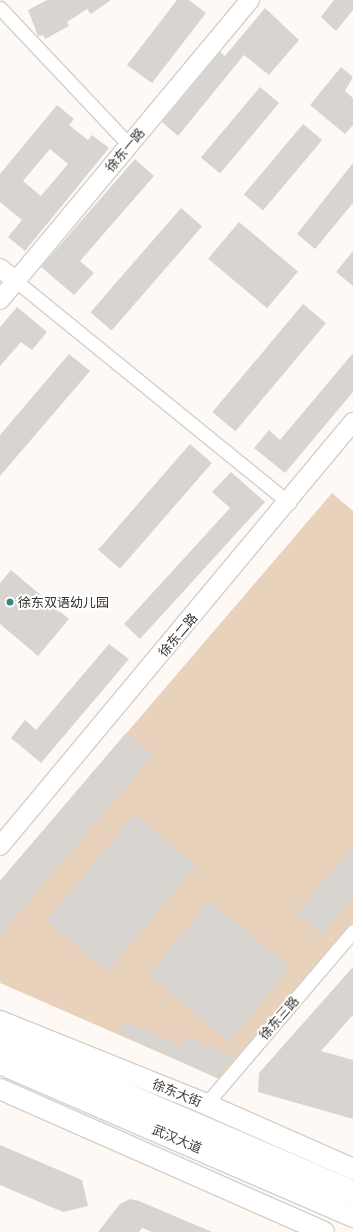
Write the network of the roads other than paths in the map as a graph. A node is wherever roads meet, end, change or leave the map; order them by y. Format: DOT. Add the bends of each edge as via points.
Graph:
graph roads {
  1 [pos="250,0"];
  2 [pos="0,8"];
  3 [pos="129,145"];
  4 [pos="0,268"];
  5 [pos="16,281"];
  6 [pos="0,300"];
  7 [pos="353,422"];
  8 [pos="289,503"];
  9 [pos="0,846"];
  10 [pos="353,931"];
  11 [pos="0,1021"];
  12 [pos="0,1040"];
  13 [pos="0,1063"];
  14 [pos="0,1089"];
  15 [pos="206,1104"];
  16 [pos="353,1169"];
  17 [pos="353,1192"];
  18 [pos="353,1216"];
  19 [pos="324,1232"];
  1 -- 3 [label="street, 徐东一路"];
  2 -- 3 [label="street"];
  3 -- 5 [label="street, 徐东一路"];
  4 -- 5 [label="street"];
  5 -- 6 [label="street, 徐东一路"];
  5 -- 8 [label="street"];
  7 -- 8 [label="street, 徐东二路"];
  8 -- 9 [label="street, 徐东二路"];
  10 -- 15 [label="street, 徐东三路"];
  11 -- 15 [label="main road, 徐东大街"];
  12 -- 17 [label="highway, 武汉大道"];
  13 -- 18 [label="highway, 武汉大道"];
  14 -- 19 [label="main road"];
  15 -- 16 [label="main road, 徐东大街"];
}
